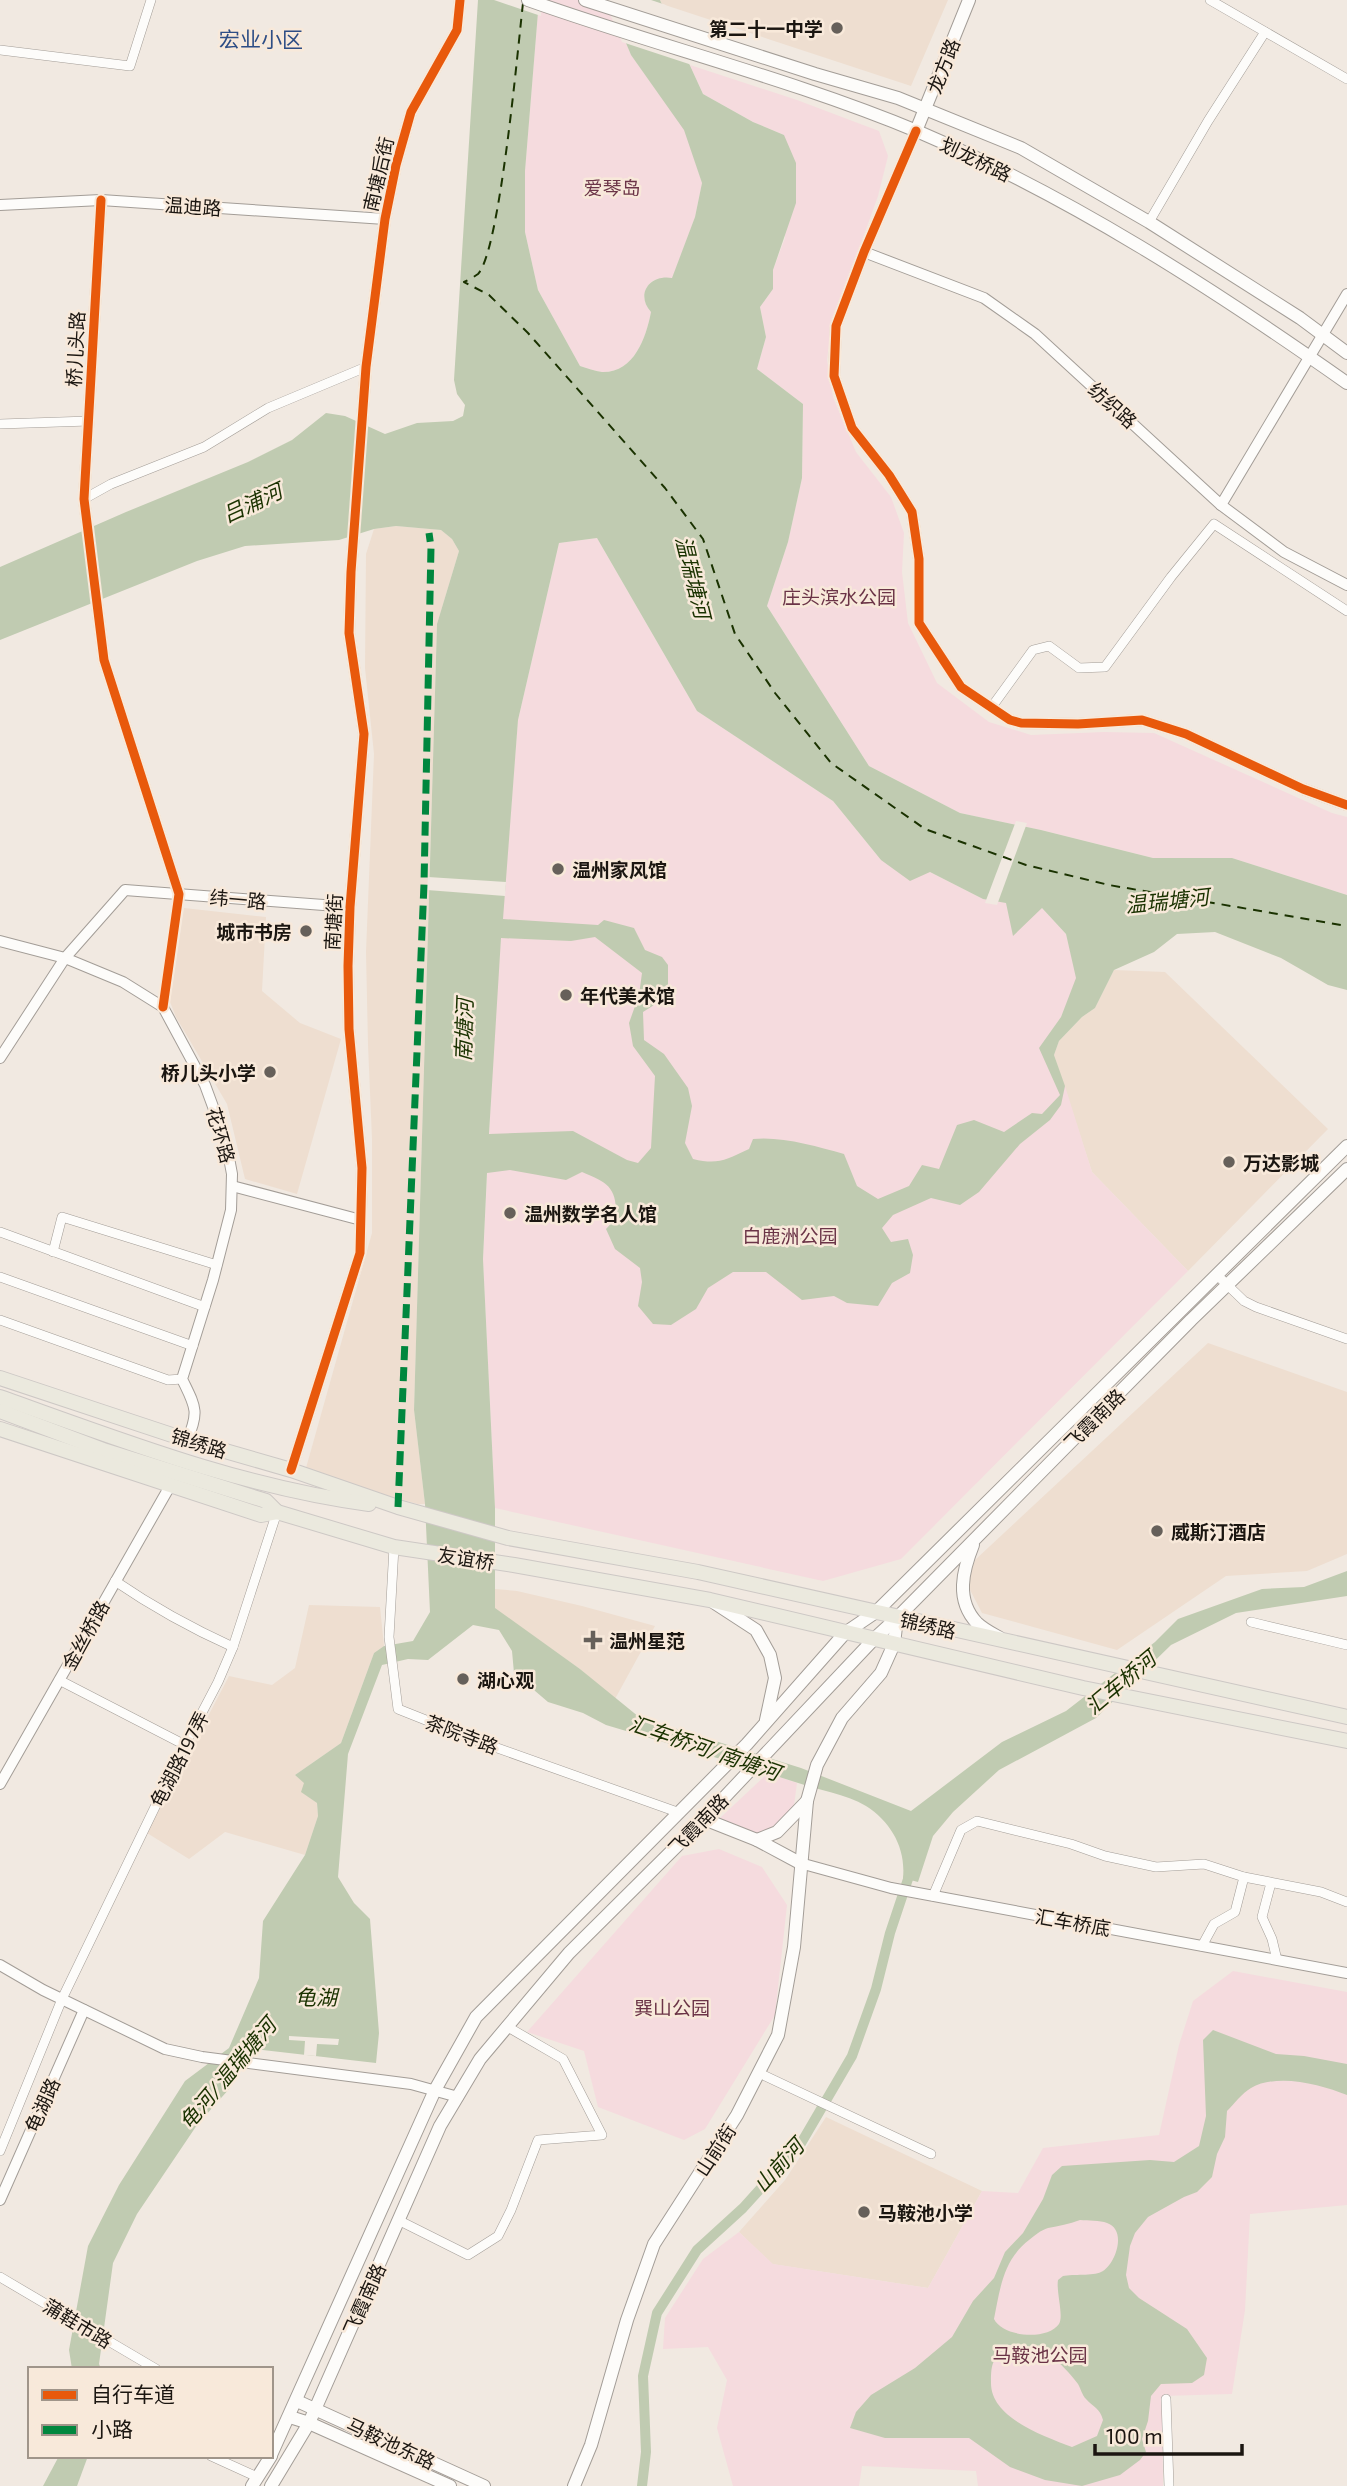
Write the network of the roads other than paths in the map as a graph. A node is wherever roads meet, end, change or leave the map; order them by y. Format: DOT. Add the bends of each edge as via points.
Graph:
graph roads {
  1 [pos="151,0"];
  2 [pos="460,0"];
  3 [pos="528,0"];
  4 [pos="585,0"];
  5 [pos="969,0"];
  6 [pos="1210,0"];
  7 [pos="1265,32"];
  8 [pos="0,50"];
  9 [pos="1347,79"];
  10 [pos="926,108"];
  11 [pos="916,131"];
  12 [pos="101,200"];
  13 [pos="0,205"];
  14 [pos="385,219"];
  15 [pos="1149,222"];
  16 [pos="863,252"];
  17 [pos="1347,294"];
  18 [pos="1324,335"];
  19 [pos="1347,353"];
  20 [pos="1310,357"];
  21 [pos="366,367"];
  22 [pos="1347,383"];
  23 [pos="89,421"];
  24 [pos="0,424"];
  25 [pos="84,499"];
  26 [pos="1221,505"];
  27 [pos="1347,585"];
  28 [pos="1347,611"];
  29 [pos="991,708"];
  30 [pos="1347,805"];
  31 [pos="179,894"];
  32 [pos="350,907"];
  33 [pos="0,941"];
  34 [pos="65,958"];
  35 [pos="163,1007"];
  36 [pos="0,1058"];
  37 [pos="1347,1146"];
  38 [pos="1347,1169"];
  39 [pos="232,1186"];
  40 [pos="360,1220"];
  41 [pos="0,1232"];
  42 [pos="53,1252"];
  43 [pos="217,1265"];
  44 [pos="1217,1275"];
  45 [pos="0,1277"];
  46 [pos="1227,1285"];
  47 [pos="205,1307"];
  48 [pos="0,1320"];
  49 [pos="1347,1339"];
  50 [pos="193,1346"];
  51 [pos="0,1378"];
  52 [pos="182,1379"];
  53 [pos="0,1397"];
  54 [pos="0,1411"];
  55 [pos="0,1429"];
  56 [pos="187,1440"];
  57 [pos="291,1470"];
  58 [pos="170,1486"];
  59 [pos="398,1507"];
  60 [pos="277,1512"];
  61 [pos="421,1514"];
  62 [pos="509,1538"];
  63 [pos="975,1540"];
  64 [pos="394,1547"];
  65 [pos="419,1551"];
  66 [pos="514,1565"];
  67 [pos="115,1581"];
  68 [pos="710,1600"];
  69 [pos="876,1612"];
  70 [pos="897,1619"];
  71 [pos="1251,1622"];
  72 [pos="845,1633"];
  73 [pos="874,1639"];
  74 [pos="1006,1642"];
  75 [pos="894,1644"];
  76 [pos="1347,1645"];
  77 [pos="233,1647"];
  78 [pos="59,1680"];
  79 [pos="1347,1717"];
  80 [pos="766,1721"];
  81 [pos="1347,1741"];
  82 [pos="185,1745"];
  83 [pos="0,1784"];
  84 [pos="807,1800"];
  85 [pos="680,1813"];
  86 [pos="704,1819"];
  87 [pos="757,1840"];
  88 [pos="800,1863"];
  89 [pos="1244,1877"];
  90 [pos="1271,1883"];
  91 [pos="929,1895"];
  92 [pos="1347,1902"];
  93 [pos="1202,1946"];
  94 [pos="1277,1960"];
  95 [pos="0,1965"];
  96 [pos="1347,1973"];
  97 [pos="62,1999"];
  98 [pos="84,2010"];
  99 [pos="506,2026"];
  100 [pos="759,2073"];
  101 [pos="435,2090"];
  102 [pos="458,2097"];
  103 [pos="0,2151"];
  104 [pos="931,2154"];
  105 [pos="0,2200"];
  106 [pos="398,2221"];
  107 [pos="0,2277"];
  108 [pos="153,2367"];
  109 [pos="1166,2399"];
  110 [pos="297,2401"];
  111 [pos="316,2409"];
  112 [pos="290,2417"];
  113 [pos="310,2423"];
  114 [pos="273,2452"];
  115 [pos="214,2458"];
  116 [pos="270,2458"];
  117 [pos="255,2482"];
  118 [pos="271,2486"];
  119 [pos="450,2486"];
  120 [pos="484,2486"];
  121 [pos="573,2486"];
  122 [pos="1169,2486"];
  1 -- 8 [label="street" via="130,66"];
  2 -- 14 [label="street, 南塘后街" via="457,30 411,112"];
  3 -- 11 [label="main road, 划龙桥路"];
  4 -- 10 [label="main road, 划龙桥路"];
  5 -- 10 [label="main road, 龙方路"];
  6 -- 7 [label="street"];
  7 -- 9 [label="street"];
  7 -- 15 [label="street"];
  10 -- 11 [label="main road, 龙方路"];
  10 -- 15 [label="main road, 划龙桥路" via="1021,148"];
  11 -- 16 [label="street"];
  11 -- 20 [label="main road, 划龙桥路" via="984,161 1159,257"];
  12 -- 13 [label="street, 温迪路"];
  12 -- 14 [label="street, 温迪路"];
  12 -- 23 [label="street, 桥儿头路"];
  14 -- 21 [label="street, 南塘后街"];
  15 -- 18 [label="main road, 划龙桥路"];
  16 -- 26 [label="street, 纺织路" via="984,298 1035,334"];
  16 -- 29 [label="street" via="836,326 834,376 852,428 912,512 919,559 919,623 961,687"];
  17 -- 18 [label="street"];
  18 -- 19 [label="main road, 划龙桥路"];
  18 -- 20 [label="street"];
  20 -- 22 [label="main road, 划龙桥路"];
  20 -- 26 [label="street"];
  21 -- 25 [label="street" via="268,408 204,447"];
  21 -- 32 [label="street, 南塘街" via="349,633 364,734"];
  23 -- 24 [label="street"];
  23 -- 25 [label="street, 桥儿头路"];
  25 -- 31 [label="street, 桥儿头路" via="104,660"];
  26 -- 27 [label="street, 纺织路" via="1284,552"];
  28 -- 29 [label="street" via="1214,524 1105,667 1079,668 1049,646 1033,650"];
  29 -- 30 [label="street" via="1021,723 1142,720 1186,734"];
  31 -- 32 [label="street, 纬一路"];
  31 -- 34 [label="street, 纬一路" via="125,890"];
  31 -- 35 [label="street"];
  32 -- 40 [label="street, 南塘街" via="349,1029 362,1168"];
  33 -- 34 [label="street, 花环路"];
  34 -- 35 [label="street, 花环路" via="123,982"];
  34 -- 36 [label="street"];
  35 -- 39 [label="street, 花环路" via="205,1085 226,1142"];
  37 -- 44 [label="main road, 飞霞南路"];
  38 -- 46 [label="main road, 飞霞南路"];
  39 -- 40 [label="street"];
  39 -- 43 [label="street, 花环路"];
  40 -- 57 [label="street, 南塘街" via="360,1253"];
  41 -- 42 [label="street"];
  42 -- 43 [label="street" via="62,1217"];
  42 -- 47 [label="street"];
  43 -- 47 [label="street, 花环路"];
  44 -- 46 [label="street"];
  44 -- 69 [label="main road, 飞霞南路"];
  45 -- 50 [label="street"];
  46 -- 49 [label="street" via="1256,1307"];
  46 -- 63 [label="main road, 飞霞南路"];
  47 -- 50 [label="street, 花环路"];
  48 -- 52 [label="street" via="168,1380"];
  50 -- 52 [label="street, 花环路"];
  51 -- 56 [label="main road, 锦绣路"];
  52 -- 56 [label="street" via="195,1406"];
  53 -- 59 [label="main road, 锦绣路" via="212,1471 330,1499"];
  54 -- 60 [label="main road, 锦绣路" via="106,1451 266,1501"];
  55 -- 58 [label="main road, 锦绣路"];
  56 -- 57 [label="main road, 锦绣路"];
  57 -- 59 [label="main road, 锦绣路"];
  58 -- 60 [label="main road, 锦绣路" via="261,1515"];
  58 -- 67 [label="street, 金丝桥路"];
  59 -- 61 [label="main road, 锦绣路"];
  60 -- 64 [label="main road, 锦绣路"];
  60 -- 77 [label="street, 龟湖路197弄"];
  61 -- 62 [label="main road, 友谊桥"];
  62 -- 69 [label="main road, 锦绣路" via="698,1572"];
  63 -- 70 [label="main road, 飞霞南路"];
  63 -- 74 [label="main road" via="963,1573 964,1601 978,1624"];
  64 -- 65 [label="main road, 锦绣路"];
  64 -- 85 [label="street, 茶院寺路" via="389,1637 398,1709"];
  65 -- 66 [label="main road, 友谊桥"];
  66 -- 68 [label="main road, 锦绣路"];
  67 -- 77 [label="street" via="155,1608"];
  67 -- 78 [label="street, 金丝桥路"];
  68 -- 72 [label="main road, 锦绣路"];
  68 -- 80 [label="main road" via="756,1630 770,1655 775,1678"];
  69 -- 70 [label="main road, 锦绣路"];
  69 -- 72 [label="main road, 飞霞南路"];
  70 -- 73 [label="main road, 飞霞南路"];
  70 -- 74 [label="main road, 锦绣路"];
  70 -- 75 [label="main road, 山前街"];
  71 -- 76 [label="street"];
  72 -- 73 [label="main road, 锦绣路"];
  72 -- 80 [label="main road, 飞霞南路"];
  73 -- 75 [label="main road, 锦绣路"];
  73 -- 86 [label="main road, 飞霞南路"];
  74 -- 79 [label="main road, 锦绣路"];
  75 -- 81 [label="main road, 锦绣路"];
  75 -- 84 [label="main road, 山前街" via="875,1682 842,1717 817,1765"];
  77 -- 82 [label="street, 龟湖路197弄"];
  78 -- 82 [label="street"];
  78 -- 83 [label="street, 金丝桥路"];
  80 -- 85 [label="main road, 飞霞南路"];
  82 -- 97 [label="street, 龟湖路197弄"];
  84 -- 87 [label="main road, 山前街" via="777,1832"];
  84 -- 88 [label="main road, 山前街"];
  85 -- 101 [label="main road, 飞霞南路" via="475,2017"];
  86 -- 87 [label="main road"];
  86 -- 99 [label="main road, 飞霞南路" via="569,1952"];
  87 -- 88 [label="main road"];
  88 -- 91 [label="street, 汇车桥底"];
  88 -- 100 [label="main road, 山前街" via="794,1947 778,2035"];
  89 -- 90 [label="street"];
  89 -- 91 [label="street" via="1204,1864 1156,1867 977,1821 961,1830"];
  89 -- 93 [label="street" via="1235,1912 1214,1924"];
  90 -- 92 [label="street"];
  90 -- 94 [label="street" via="1262,1917"];
  91 -- 93 [label="street, 汇车桥底"];
  93 -- 94 [label="street, 汇车桥底"];
  94 -- 96 [label="street, 汇车桥底"];
  95 -- 97 [label="street"];
  97 -- 98 [label="street"];
  97 -- 103 [label="street, 龟湖路197弄"];
  98 -- 101 [label="street" via="165,2049"];
  98 -- 105 [label="street, 龟湖路"];
  99 -- 102 [label="main road, 飞霞南路"];
  99 -- 106 [label="street" via="563,2059 602,2135 538,2140 498,2236 468,2255"];
  100 -- 104 [label="street"];
  100 -- 121 [label="main road, 山前街" via="654,2244"];
  101 -- 102 [label="street"];
  101 -- 110 [label="main road, 飞霞南路"];
  102 -- 106 [label="main road, 飞霞南路" via="440,2126"];
  106 -- 111 [label="main road, 飞霞南路"];
  107 -- 108 [label="street, 蒲鞋市路"];
  109 -- 122 [label="street"];
  110 -- 111 [label="main road, 马鞍池东路"];
  110 -- 112 [label="main road, 飞霞南路"];
  111 -- 113 [label="main road, 飞霞南路"];
  111 -- 120 [label="main road, 马鞍池东路"];
  112 -- 113 [label="main road, 马鞍池东路"];
  112 -- 114 [label="main road, 飞霞南路"];
  113 -- 118 [label="main road, 飞霞南路"];
  113 -- 119 [label="main road, 马鞍池东路"];
  115 -- 117 [label="street"];
  116 -- 117 [label="main road, 飞霞南路"];
}
